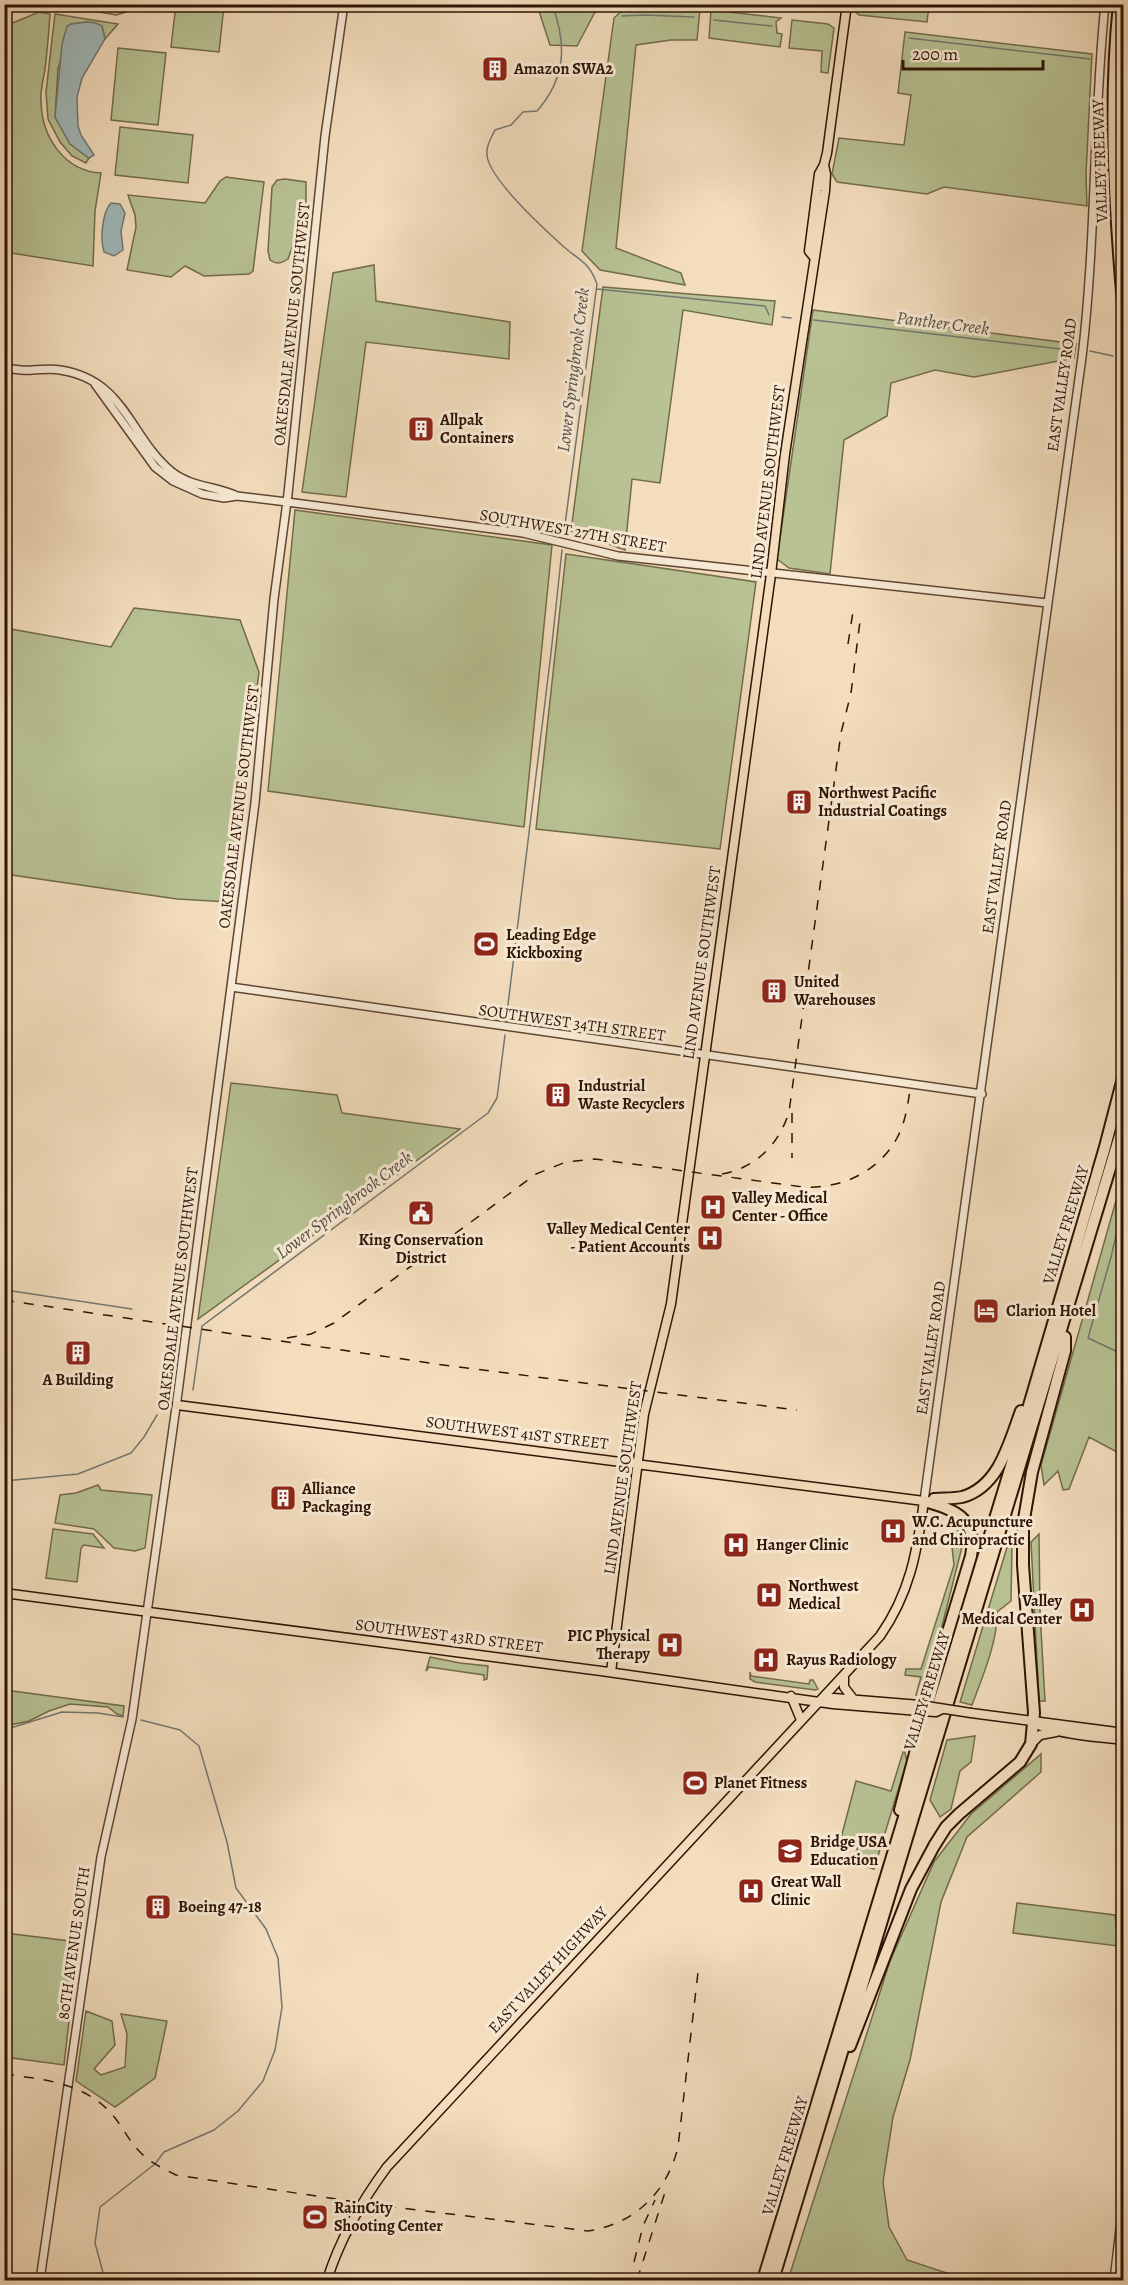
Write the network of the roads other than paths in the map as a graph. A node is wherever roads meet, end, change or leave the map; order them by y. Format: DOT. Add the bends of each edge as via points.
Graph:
graph roads {
  1 [pos="344,4"];
  2 [pos="847,4"];
  3 [pos="1105,4"];
  4 [pos="1119,4"];
  5 [pos="1124,41"];
  6 [pos="1113,156"];
  7 [pos="1124,316"];
  8 [pos="4,368"];
  9 [pos="287,502"];
  10 [pos="771,574"];
  11 [pos="1047,603"];
  12 [pos="231,987"];
  13 [pos="705,1055"];
  14 [pos="1124,1074"];
  15 [pos="982,1094"];
  16 [pos="1124,1122"];
  17 [pos="1124,1138"];
  18 [pos="1058,1302"];
  19 [pos="1065,1337"];
  20 [pos="177,1405"];
  21 [pos="637,1464"];
  22 [pos="924,1501"];
  23 [pos="4,1593"];
  24 [pos="146,1612"];
  25 [pos="610,1672"];
  26 [pos="844,1675"];
  27 [pos="791,1696"];
  28 [pos="820,1700"];
  29 [pos="855,1700"];
  30 [pos="920,1708"];
  31 [pos="801,1720"];
  32 [pos="1034,1722"];
  33 [pos="1063,1731"];
  34 [pos="1124,1732"];
  35 [pos="1124,1740"];
  36 [pos="1031,1744"];
  37 [pos="878,1904"];
  38 [pos="844,2060"];
  39 [pos="1124,2195"];
  40 [pos="40,2280"];
  41 [pos="327,2280"];
  42 [pos="763,2280"];
  43 [pos="775,2280"];
  44 [pos="1114,2280"];
  1 -- 9 [label="street, OAKESDALE AVENUE SOUTHWEST" via="325,134"];
  2 -- 10 [label="main road, LIND AVENUE SOUTHWEST"];
  3 -- 11 [label="street, EAST VALLEY ROAD" via="1087,319"];
  4 -- 6 [label="highway, VALLEY FREEWAY" via="1113,79"];
  5 -- 6 [label="highway"];
  6 -- 7 [label="highway, VALLEY FREEWAY"];
  8 -- 9 [label="street, SOUTHWEST 27TH STREET" via="58,369 95,384 149,461 179,485 224,498"];
  9 -- 10 [label="street, SOUTHWEST 27TH STREET" via="534,535 618,556"];
  9 -- 12 [label="street, OAKESDALE AVENUE SOUTHWEST"];
  10 -- 11 [label="street, SOUTHWEST 27TH STREET"];
  10 -- 13 [label="main road, LIND AVENUE SOUTHWEST"];
  11 -- 15 [label="street, EAST VALLEY ROAD"];
  12 -- 13 [label="street, SOUTHWEST 34TH STREET"];
  12 -- 20 [label="street, OAKESDALE AVENUE SOUTHWEST"];
  13 -- 15 [label="street, SOUTHWEST 34TH STREET"];
  13 -- 21 [label="main road, LIND AVENUE SOUTHWEST" via="670,1304 649,1390"];
  14 -- 18 [label="highway, VALLEY FREEWAY"];
  15 -- 22 [label="street, EAST VALLEY ROAD"];
  16 -- 43 [label="highway"];
  17 -- 19 [label="highway, VALLEY FREEWAY"];
  18 -- 22 [label="highway" via="996,1470 984,1485 965,1496"];
  18 -- 37 [label="highway, VALLEY FREEWAY"];
  19 -- 32 [label="highway" via="1065,1351 1032,1472 1023,1525"];
  19 -- 38 [label="highway, VALLEY FREEWAY"];
  20 -- 21 [label="main road, SOUTHWEST 41ST STREET"];
  20 -- 24 [label="street, OAKESDALE AVENUE SOUTHWEST"];
  21 -- 22 [label="main road, SOUTHWEST 41ST STREET"];
  21 -- 25 [label="main road, LIND AVENUE SOUTHWEST"];
  22 -- 26 [label="main road, EAST VALLEY ROAD" via="913,1566 901,1601 880,1636"];
  22 -- 37 [label="highway" via="952,1509 962,1517 971,1531 972,1549 875,1896"];
  23 -- 24 [label="main road, SOUTHWEST 43RD STREET"];
  24 -- 25 [label="main road, SOUTHWEST 43RD STREET"];
  24 -- 40 [label="street, 80TH AVENUE SOUTH" via="132,1719 101,1857"];
  25 -- 27 [label="main road, SOUTHWEST 43RD STREET"];
  26 -- 28 [label="main road, EAST VALLEY ROAD"];
  26 -- 29 [label="main road" via="844,1688"];
  27 -- 28 [label="main road, SOUTHWEST 43RD STREET"];
  27 -- 31 [label="main road"];
  28 -- 29 [label="main road"];
  28 -- 30 [label="main road" via="832,1704"];
  28 -- 31 [label="main road, EAST VALLEY HIGHWAY"];
  29 -- 30 [label="main road"];
  30 -- 32 [label="main road, bridge" via="938,1706"];
  31 -- 41 [label="main road, EAST VALLEY HIGHWAY" via="387,2167 357,2212"];
  32 -- 33 [label="main road"];
  32 -- 34 [label="main road"];
  32 -- 36 [label="highway"];
  33 -- 35 [label="main road"];
  33 -- 36 [label="main road" via="1043,1734"];
  36 -- 38 [label="highway" via="1020,1762 946,1827 922,1865"];
  37 -- 42 [label="highway, VALLEY FREEWAY"];
  38 -- 43 [label="highway, VALLEY FREEWAY"];
  39 -- 44 [label="street"];
}
